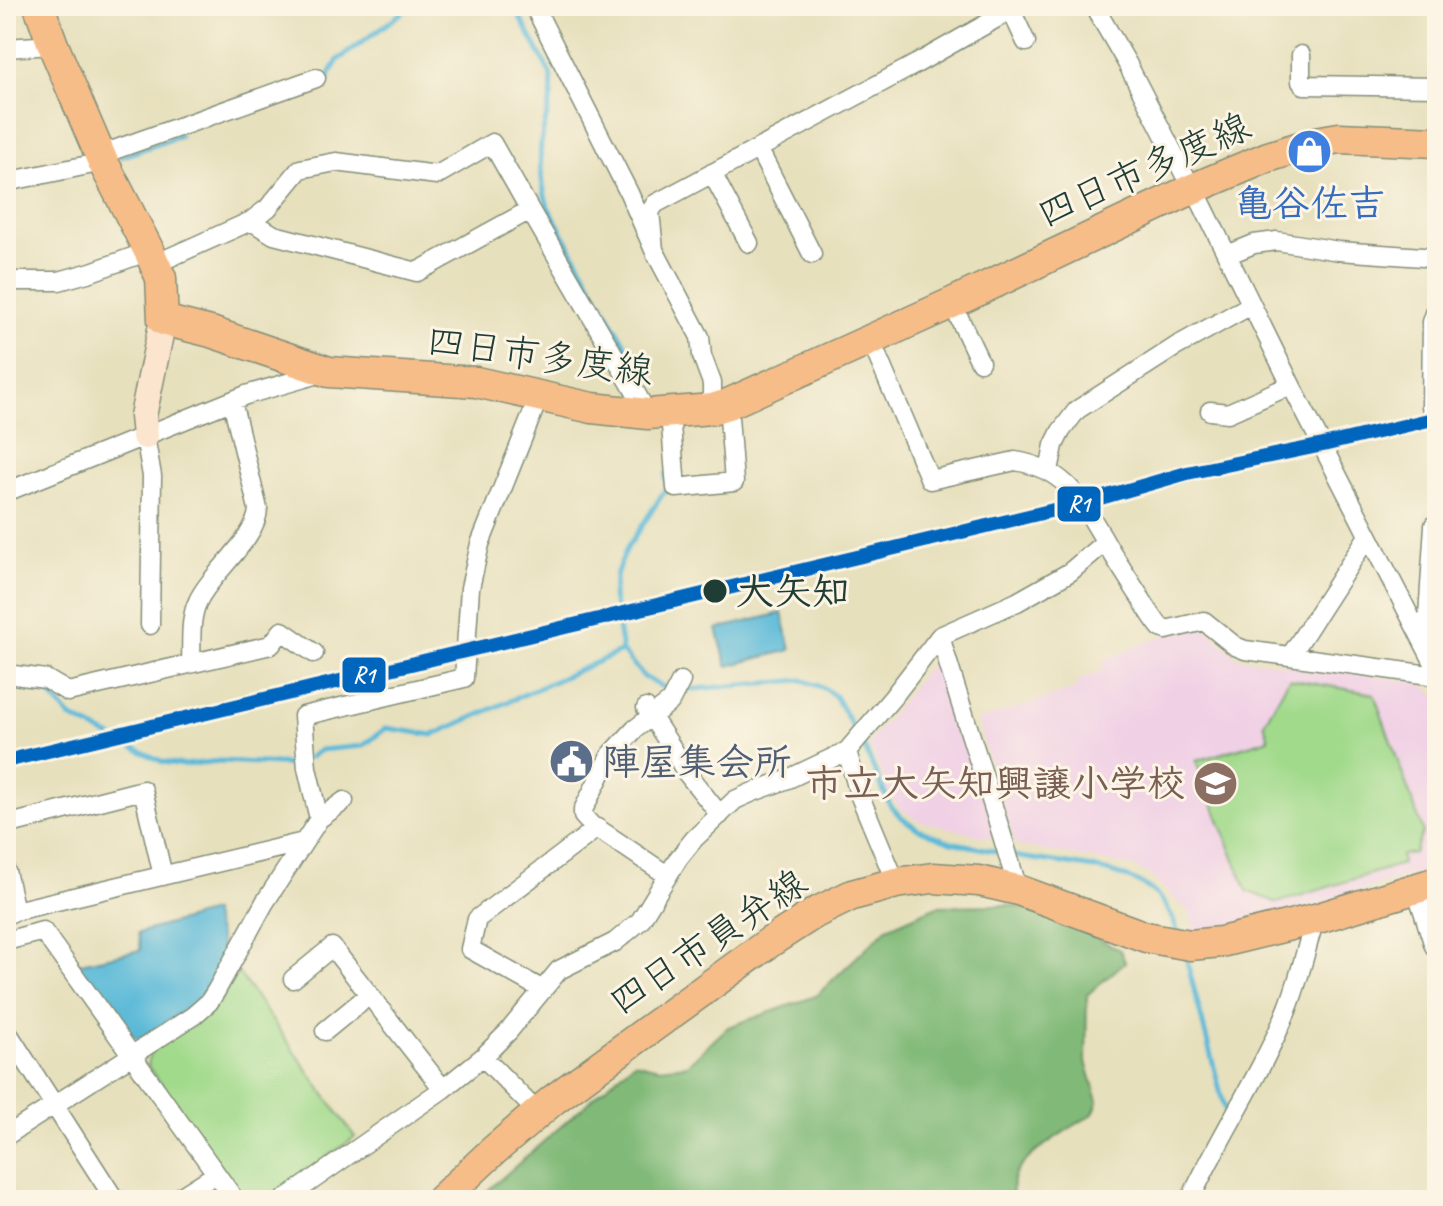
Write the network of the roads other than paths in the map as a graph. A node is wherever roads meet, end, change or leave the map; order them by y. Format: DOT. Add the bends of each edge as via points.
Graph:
graph roads {
  1 [pos="39,6"];
  2 [pos="534,6"];
  3 [pos="1094,6"];
  4 [pos="1015,8"];
  5 [pos="51,41"];
  6 [pos="1026,42"];
  7 [pos="6,48"];
  8 [pos="1301,55"];
  9 [pos="316,78"];
  10 [pos="1437,87"];
  11 [pos="1437,142"];
  12 [pos="760,147"];
  13 [pos="102,159"];
  14 [pos="712,173"];
  15 [pos="6,182"];
  16 [pos="1192,189"];
  17 [pos="530,210"];
  18 [pos="251,221"];
  19 [pos="749,243"];
  20 [pos="654,250"];
  21 [pos="812,254"];
  22 [pos="1227,255"];
  23 [pos="152,257"];
  24 [pos="1437,258"];
  25 [pos="6,281"];
  26 [pos="952,303"];
  27 [pos="1251,305"];
  28 [pos="1437,307"];
  29 [pos="163,320"];
  30 [pos="871,341"];
  31 [pos="980,362"];
  32 [pos="329,372"];
  33 [pos="1291,385"];
  34 [pos="539,397"];
  35 [pos="232,401"];
  36 [pos="720,407"];
  37 [pos="1431,407"];
  38 [pos="1210,411"];
  39 [pos="659,413"];
  40 [pos="145,436"];
  41 [pos="1049,471"];
  42 [pos="6,492"];
  43 [pos="1437,525"];
  44 [pos="1368,536"];
  45 [pos="1105,542"];
  46 [pos="150,625"];
  47 [pos="940,636"];
  48 [pos="1426,650"];
  49 [pos="314,653"];
  50 [pos="1291,655"];
  51 [pos="191,663"];
  52 [pos="1437,669"];
  53 [pos="6,674"];
  54 [pos="1437,676"];
  55 [pos="681,681"];
  56 [pos="647,711"];
  57 [pos="849,749"];
  58 [pos="344,801"];
  59 [pos="720,815"];
  60 [pos="319,819"];
  61 [pos="6,825"];
  62 [pos="595,829"];
  63 [pos="304,842"];
  64 [pos="6,871"];
  65 [pos="667,875"];
  66 [pos="163,876"];
  67 [pos="1015,878"];
  68 [pos="896,883"];
  69 [pos="1427,885"];
  70 [pos="11,913"];
  71 [pos="1315,919"];
  72 [pos="6,941"];
  73 [pos="1434,946"];
  74 [pos="293,979"];
  75 [pos="543,990"];
  76 [pos="369,995"];
  77 [pos="6,1030"];
  78 [pos="325,1031"];
  79 [pos="131,1055"];
  80 [pos="483,1057"];
  81 [pos="443,1089"];
  82 [pos="54,1105"];
  83 [pos="538,1113"];
  84 [pos="6,1136"];
  85 [pos="216,1174"];
  86 [pos="115,1200"];
  87 [pos="175,1200"];
  88 [pos="235,1200"];
  89 [pos="284,1200"];
  90 [pos="441,1200"];
  91 [pos="1190,1200"];
  1 -- 5 [label="main road"];
  2 -- 20 [label="street"];
  3 -- 16 [label="street"];
  4 -- 6 [label="street"];
  4 -- 12 [label="street"];
  5 -- 7 [label="street"];
  5 -- 13 [label="main road"];
  8 -- 10 [label="street" via="1304,85"];
  9 -- 13 [label="street"];
  11 -- 16 [label="main road, 四日市多度線" via="1316,142"];
  12 -- 14 [label="street"];
  12 -- 21 [label="street"];
  13 -- 15 [label="street"];
  13 -- 23 [label="main road"];
  14 -- 19 [label="street"];
  14 -- 20 [label="street" via="653,206"];
  16 -- 22 [label="street"];
  16 -- 26 [label="main road, 四日市多度線"];
  17 -- 18 [label="street" via="417,272 274,235"];
  17 -- 18 [label="street" via="492,143 437,175 336,162 300,169"];
  17 -- 39 [label="street"];
  18 -- 23 [label="street"];
  20 -- 36 [label="street" via="700,337"];
  22 -- 24 [label="street" via="1277,241"];
  22 -- 27 [label="street"];
  23 -- 25 [label="street" via="59,281"];
  23 -- 29 [label="main road" via="161,278"];
  26 -- 30 [label="main road, 四日市多度線"];
  26 -- 31 [label="street"];
  27 -- 33 [label="street"];
  27 -- 41 [label="street" via="1077,410 1054,445"];
  28 -- 37 [label="street" via="1432,322"];
  29 -- 32 [label="main road, 四日市多度線"];
  29 -- 40 [label="street" via="143,416"];
  30 -- 36 [label="main road, 四日市多度線"];
  30 -- 41 [label="street" via="930,480 1015,461"];
  32 -- 34 [label="main road, 四日市多度線" via="476,382"];
  32 -- 35 [label="street"];
  33 -- 38 [label="street" via="1228,413"];
  33 -- 44 [label="street"];
  34 -- 39 [label="main road, 四日市多度線"];
  34 -- 60 [label="street" via="480,544 470,588 464,678 303,716"];
  35 -- 40 [label="street"];
  35 -- 51 [label="street" via="257,518 195,606"];
  36 -- 39 [label="main road, 四日市多度線"];
  36 -- 39 [label="street" via="734,482 676,488"];
  40 -- 42 [label="street"];
  40 -- 46 [label="street" via="152,476"];
  41 -- 45 [label="street" via="1072,488"];
  43 -- 48 [label="street"];
  44 -- 48 [label="street"];
  44 -- 50 [label="street"];
  45 -- 47 [label="street" via="1070,572"];
  45 -- 50 [label="street" via="1161,628 1204,621 1245,650"];
  47 -- 57 [label="street"];
  47 -- 67 [label="street"];
  48 -- 52 [label="street"];
  49 -- 51 [label="street" via="282,631 271,645"];
  50 -- 54 [label="street"];
  51 -- 53 [label="street" via="68,692 46,679"];
  55 -- 56 [label="street" via="670,702"];
  56 -- 59 [label="street"];
  56 -- 62 [label="street" via="610,756 583,810"];
  57 -- 59 [label="street" via="744,795"];
  57 -- 68 [label="street" via="859,794"];
  58 -- 60 [label="street"];
  59 -- 65 [label="street"];
  60 -- 63 [label="street"];
  61 -- 66 [label="street" via="143,790"];
  62 -- 65 [label="street"];
  62 -- 75 [label="street" via="477,919 470,949"];
  63 -- 66 [label="street"];
  63 -- 79 [label="street" via="209,1002"];
  64 -- 70 [label="street"];
  65 -- 75 [label="street" via="633,928 559,970"];
  66 -- 70 [label="street"];
  67 -- 68 [label="main road, 四日市員弁線"];
  67 -- 71 [label="main road, 四日市員弁線" via="1146,937 1177,943 1221,942"];
  68 -- 83 [label="main road, 四日市員弁線" via="852,895 804,920"];
  69 -- 71 [label="main road, 四日市員弁線"];
  69 -- 73 [label="street"];
  71 -- 91 [label="street" via="1288,1007"];
  72 -- 79 [label="street" via="43,931"];
  74 -- 76 [label="street" via="332,947"];
  75 -- 80 [label="street"];
  76 -- 78 [label="street"];
  76 -- 81 [label="street"];
  77 -- 82 [label="street"];
  79 -- 82 [label="street"];
  79 -- 85 [label="street"];
  80 -- 81 [label="street"];
  80 -- 83 [label="street"];
  81 -- 89 [label="street"];
  82 -- 84 [label="street"];
  82 -- 86 [label="street"];
  83 -- 90 [label="main road, 四日市員弁線"];
  85 -- 87 [label="street"];
  85 -- 88 [label="street"];
}
